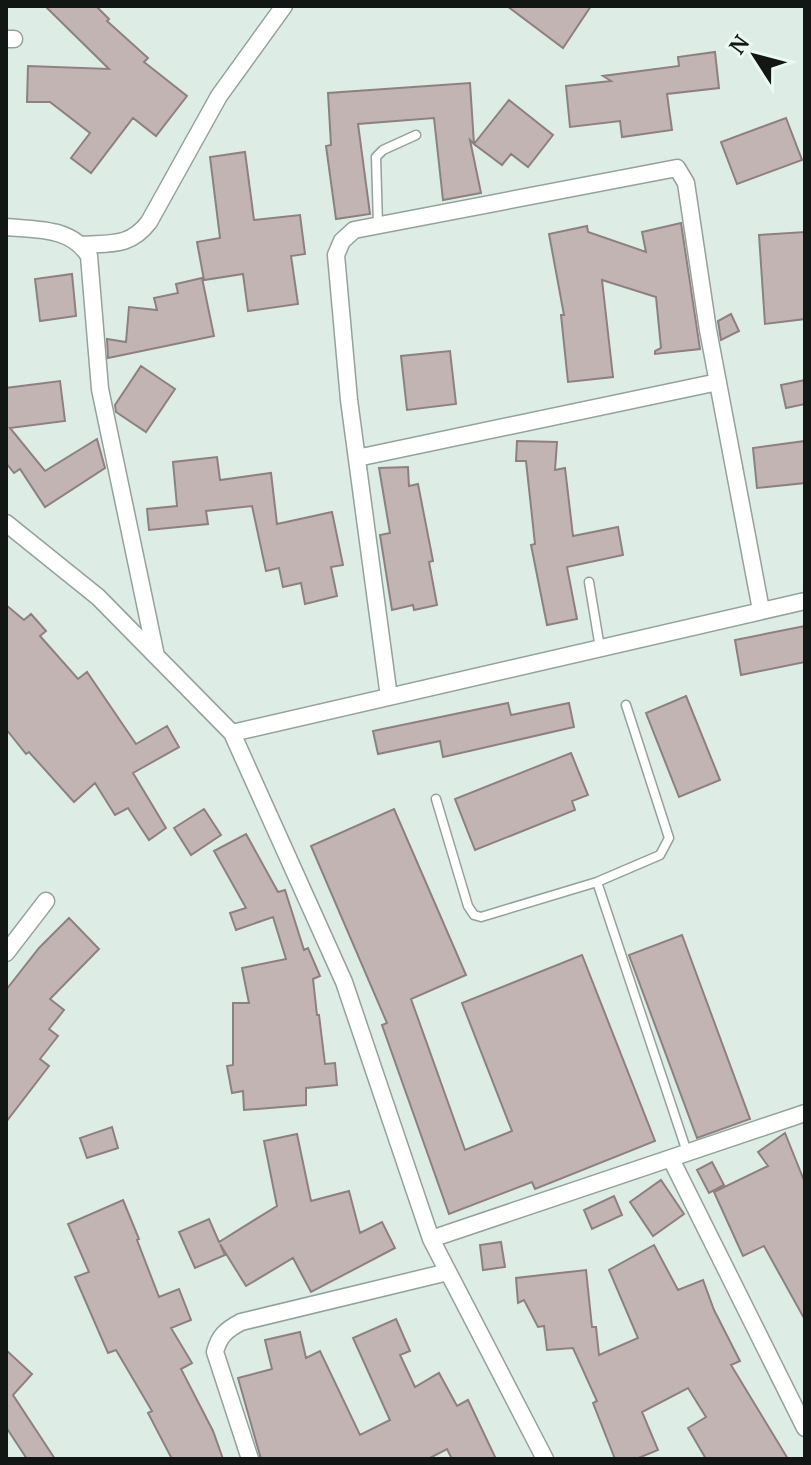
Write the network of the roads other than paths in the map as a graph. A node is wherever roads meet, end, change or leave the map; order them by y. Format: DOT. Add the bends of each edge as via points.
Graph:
graph roads {
  1 [pos="284,6"];
  2 [pos="416,135"];
  3 [pos="378,225"];
  4 [pos="6,227"];
  5 [pos="82,245"];
  6 [pos="718,382"];
  7 [pos="357,458"];
  8 [pos="6,523"];
  9 [pos="589,582"];
  10 [pos="805,601"];
  11 [pos="761,610"];
  12 [pos="600,648"];
  13 [pos="157,657"];
  14 [pos="389,697"];
  15 [pos="626,705"];
  16 [pos="232,733"];
  17 [pos="436,799"];
  18 [pos="597,882"];
  19 [pos="46,901"];
  20 [pos="6,953"];
  21 [pos="805,1113"];
  22 [pos="679,1156"];
  23 [pos="431,1239"];
  24 [pos="448,1272"];
  25 [pos="805,1428"];
  26 [pos="250,1459"];
  27 [pos="545,1459"];
  1 -- 5 [label="street" via="219,96 139,235 127,242"];
  2 -- 3 [label="lane" via="376,157"];
  3 -- 6 [label="street" via="677,168 686,183"];
  3 -- 7 [label="street" via="354,230 336,255"];
  4 -- 5 [label="street" via="59,232"];
  5 -- 13 [label="street" via="89,256 100,389"];
  6 -- 7 [label="street"];
  6 -- 11 [label="street"];
  7 -- 14 [label="street"];
  8 -- 13 [label="street" via="98,597"];
  9 -- 12 [label="lane"];
  10 -- 11 [label="street"];
  11 -- 12 [label="street"];
  12 -- 14 [label="street"];
  13 -- 16 [label="street"];
  14 -- 16 [label="street"];
  15 -- 18 [label="lane" via="669,838 660,855"];
  16 -- 23 [label="street" via="344,982"];
  17 -- 18 [label="lane" via="474,915"];
  18 -- 22 [label="lane"];
  19 -- 20 [label="street"];
  21 -- 22 [label="street"];
  22 -- 23 [label="street"];
  22 -- 25 [label="street"];
  23 -- 24 [label="street"];
  24 -- 26 [label="street" via="226,1330 215,1352"];
  24 -- 27 [label="street"];
}
